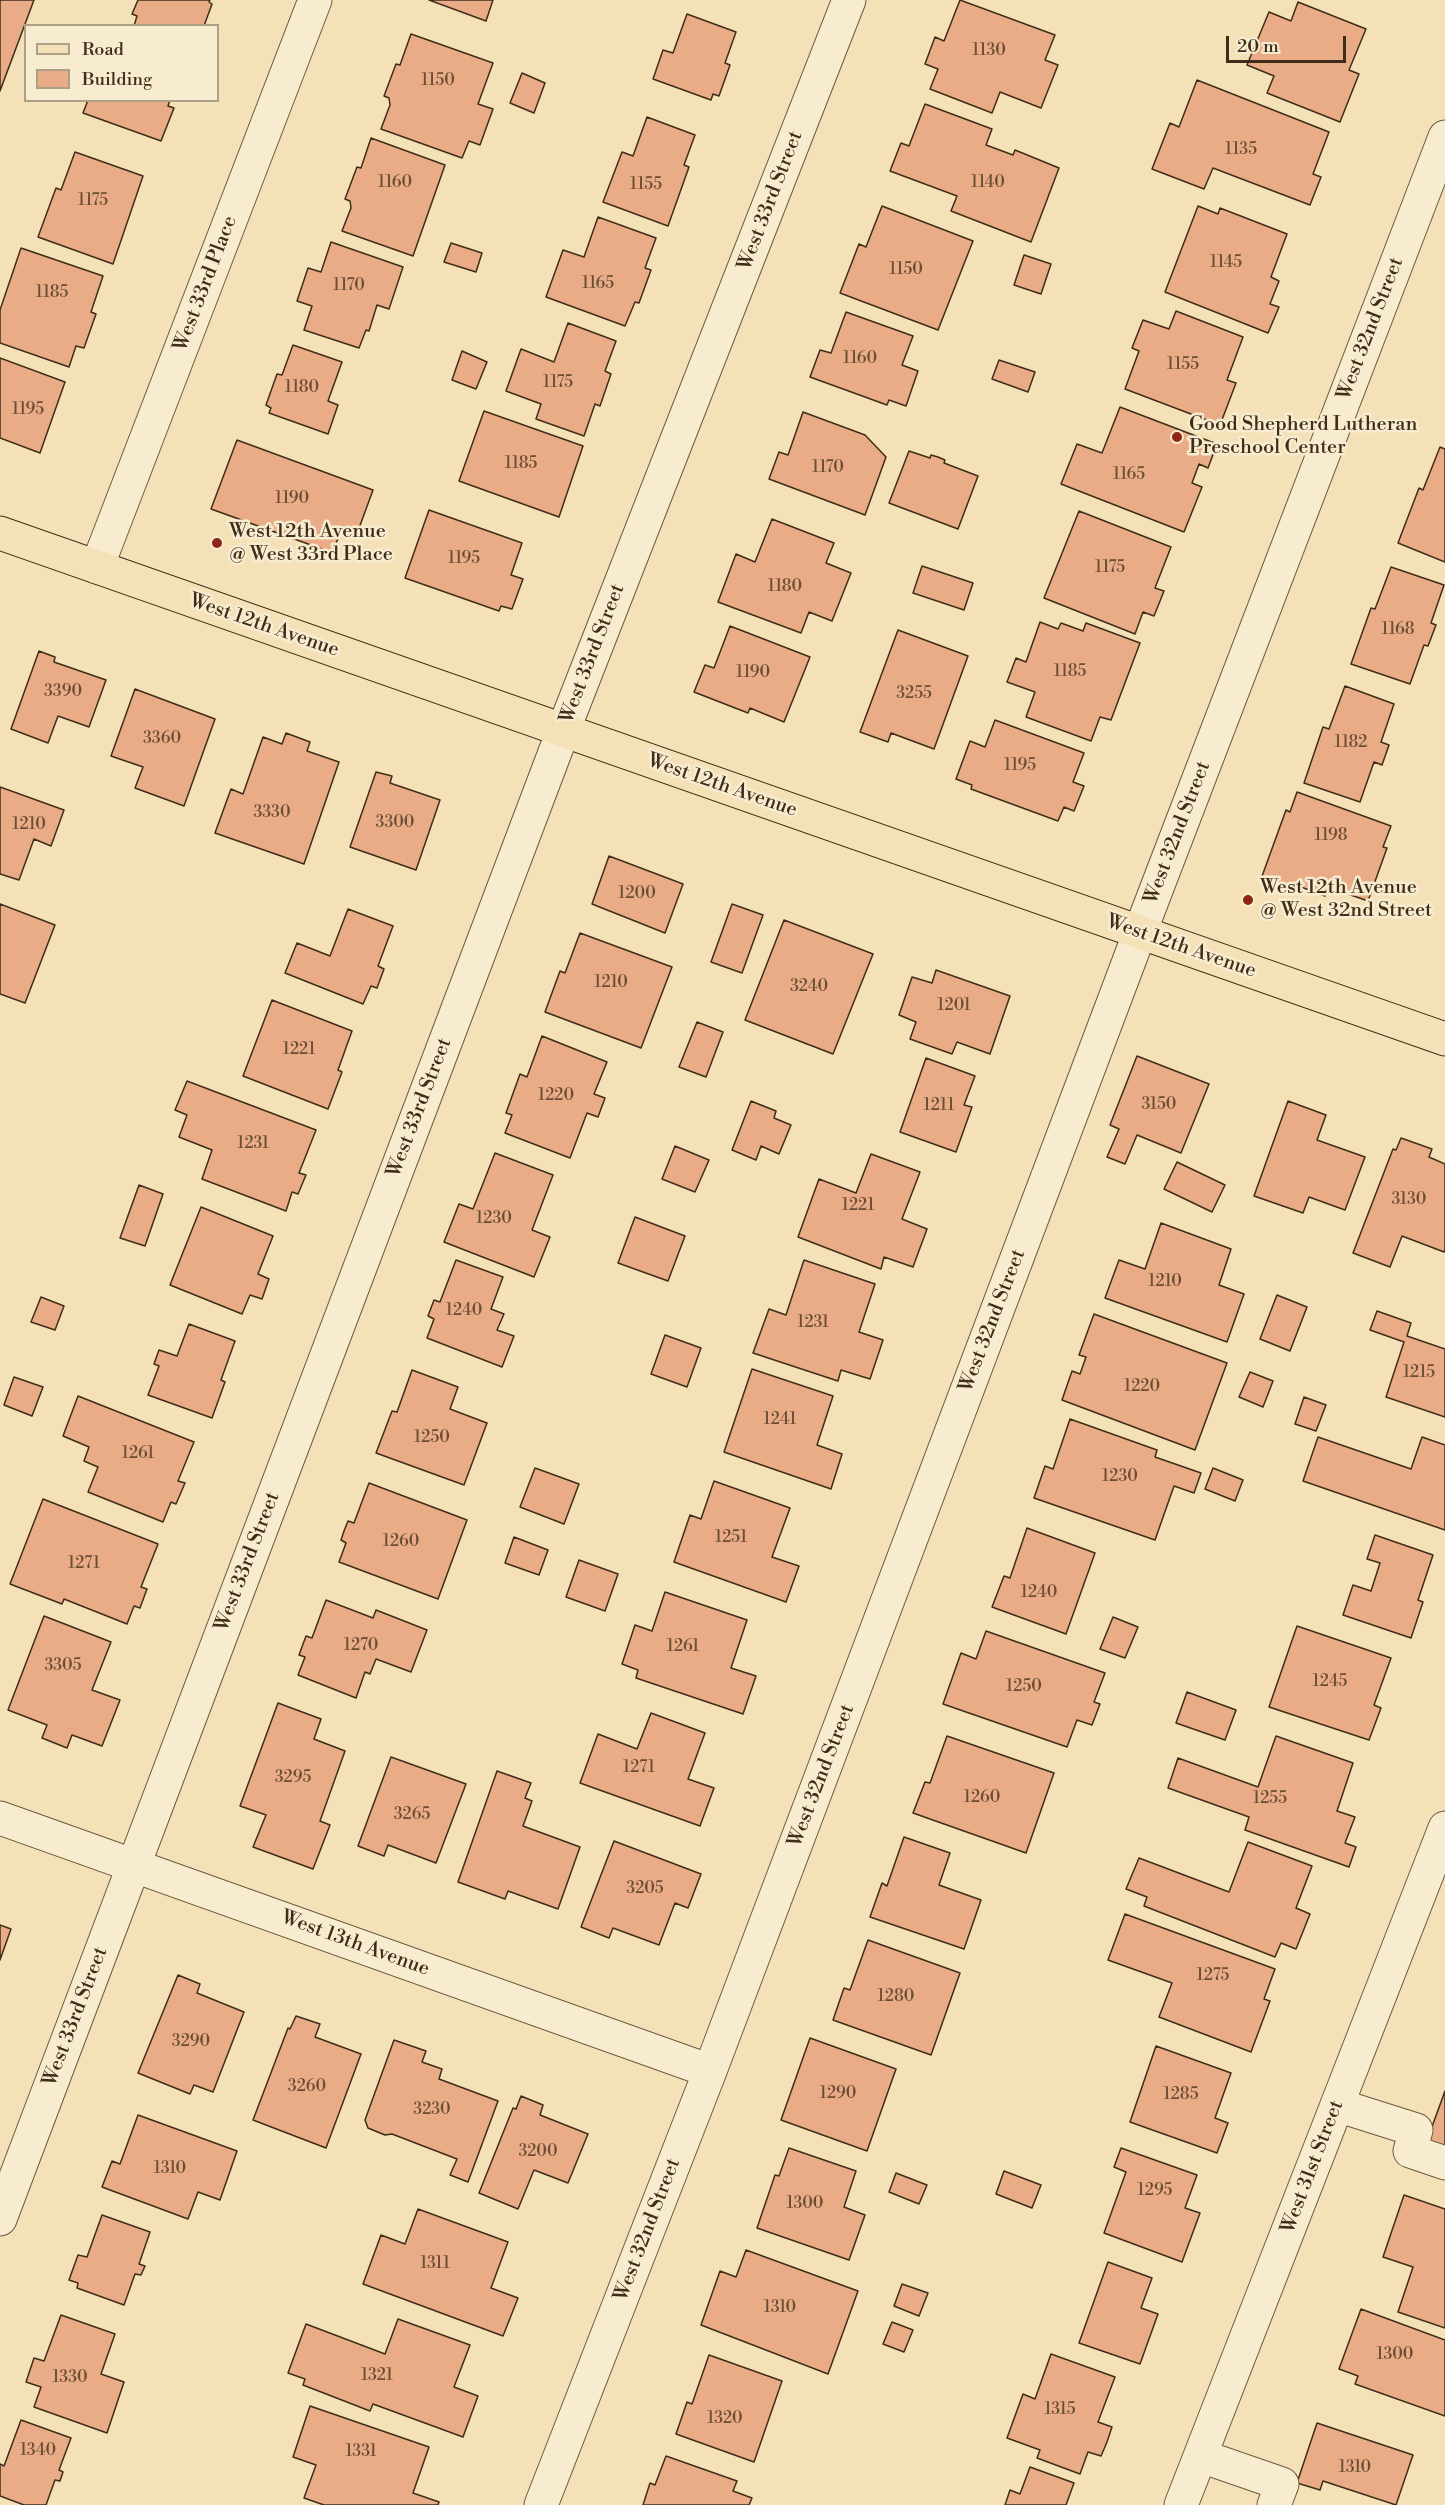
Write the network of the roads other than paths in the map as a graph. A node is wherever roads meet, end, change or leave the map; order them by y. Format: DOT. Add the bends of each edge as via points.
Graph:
graph roads {
  1 [pos="315,0"];
  2 [pos="849,0"];
  3 [pos="1445,137"];
  4 [pos="0,533"];
  5 [pos="97,567"];
  6 [pos="563,730"];
  7 [pos="1140,932"];
  8 [pos="1445,1039"];
  9 [pos="0,1818"];
  10 [pos="1445,1828"];
  11 [pos="133,1865"];
  12 [pos="710,2071"];
  13 [pos="1337,2105"];
  14 [pos="1445,2163"];
  15 [pos="0,2219"];
  16 [pos="1201,2456"];
  17 [pos="541,2505"];
  18 [pos="1181,2505"];
  19 [pos="1274,2505"];
  1 -- 5 [label="street, West 33rd Place"];
  2 -- 6 [label="street, West 33rd Street"];
  3 -- 7 [label="street, West 32nd Street"];
  4 -- 5 [label="main road, West 12th Avenue"];
  5 -- 6 [label="main road, West 12th Avenue"];
  6 -- 7 [label="main road, West 12th Avenue"];
  6 -- 11 [label="street, West 33rd Street"];
  7 -- 8 [label="main road, West 12th Avenue"];
  7 -- 12 [label="street, West 32nd Street"];
  9 -- 11 [label="street, West 13th Avenue"];
  10 -- 13 [label="street, West 31st Street"];
  11 -- 12 [label="street, West 13th Avenue"];
  11 -- 15 [label="street, West 33rd Street"];
  12 -- 17 [label="street, West 32nd Street"];
  13 -- 14 [label="street" via="1416,2130 1410,2151"];
  13 -- 16 [label="street, West 31st Street"];
  16 -- 18 [label="street, West 31st Street"];
  16 -- 19 [label="street" via="1282,2484"];
}
